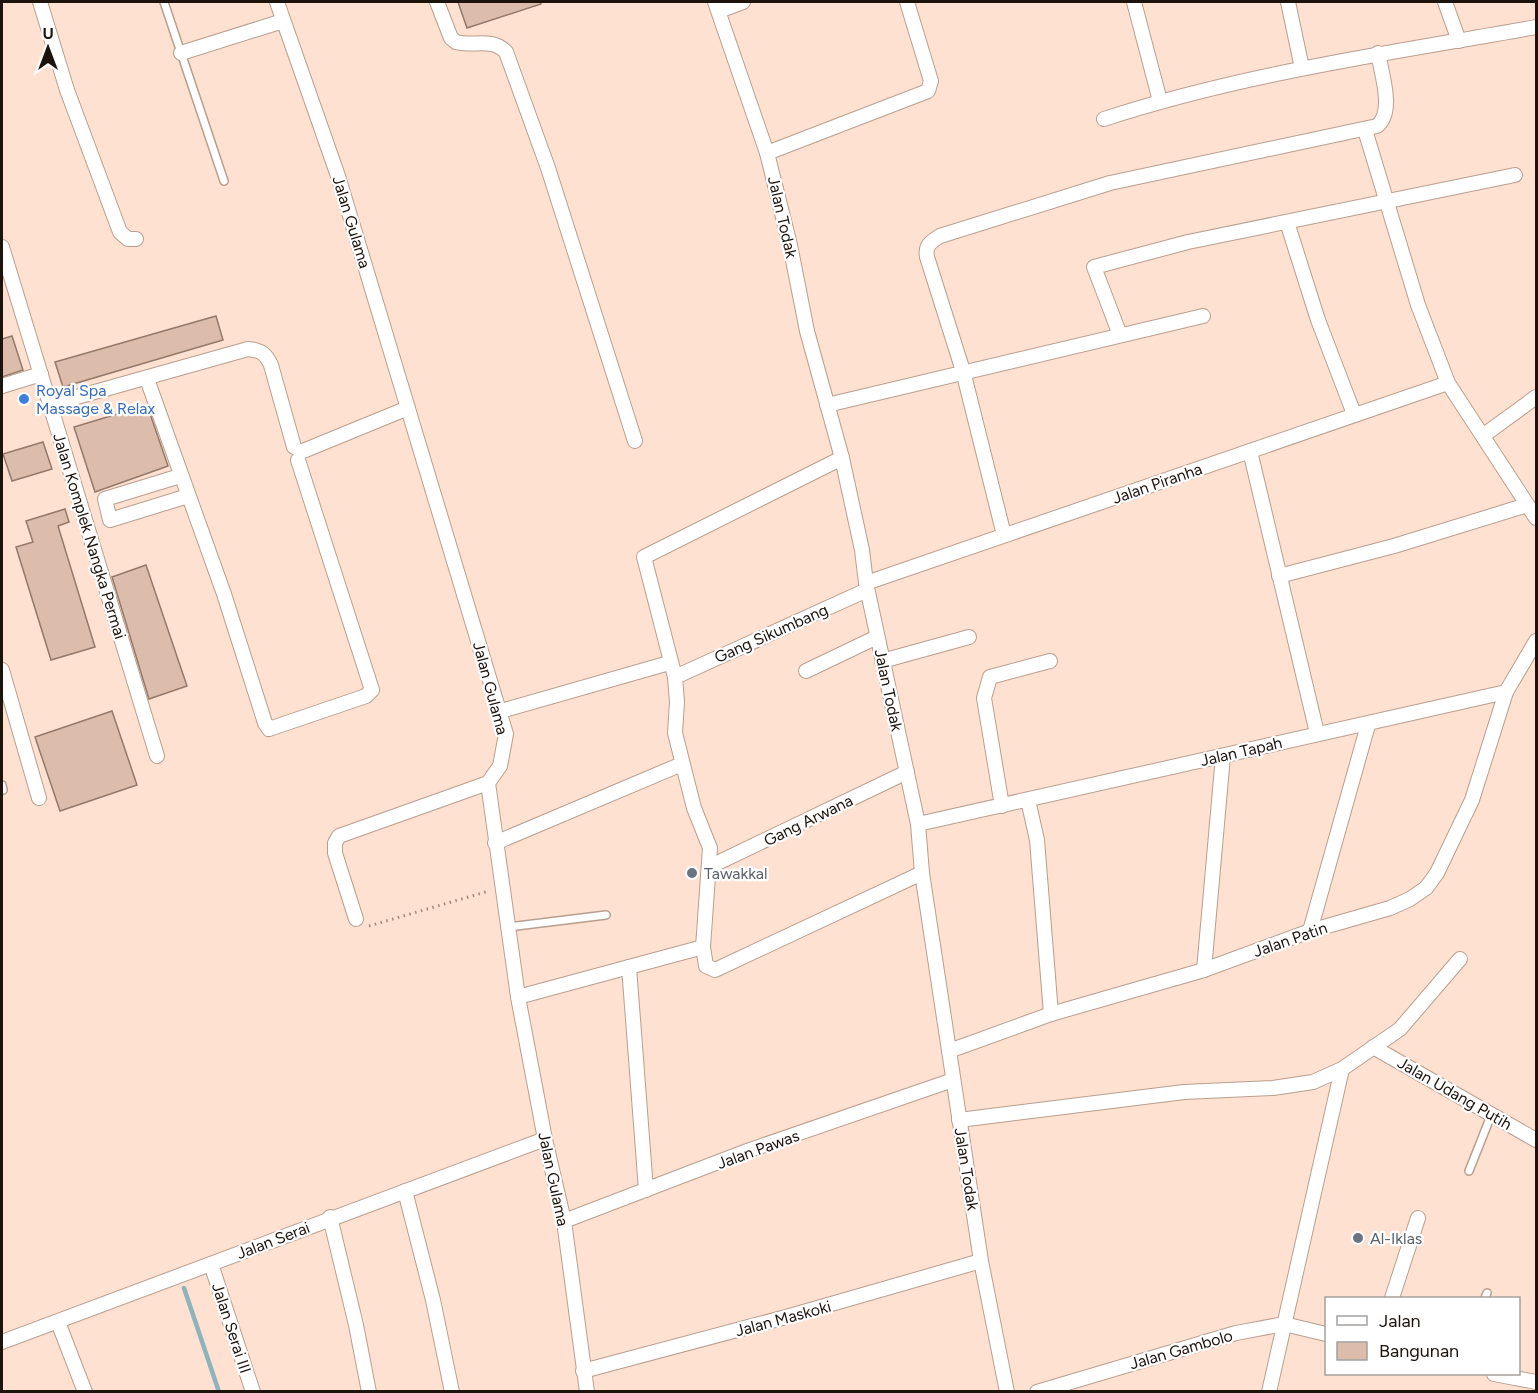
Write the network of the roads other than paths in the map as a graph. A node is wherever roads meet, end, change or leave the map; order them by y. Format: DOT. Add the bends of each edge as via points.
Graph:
graph roads {
  1 [pos="40,2"];
  2 [pos="164,2"];
  3 [pos="277,2"];
  4 [pos="437,2"];
  5 [pos="743,2"];
  6 [pos="908,2"];
  7 [pos="1134,2"];
  8 [pos="1288,2"];
  9 [pos="1445,2"];
  10 [pos="717,6"];
  11 [pos="283,21"];
  12 [pos="1536,27"];
  13 [pos="1459,41"];
  14 [pos="181,53"];
  15 [pos="1378,53"];
  16 [pos="1302,68"];
  17 [pos="1160,101"];
  18 [pos="1104,119"];
  19 [pos="1365,130"];
  20 [pos="767,153"];
  21 [pos="1515,175"];
  22 [pos="224,181"];
  23 [pos="1388,202"];
  24 [pos="1287,222"];
  25 [pos="136,239"];
  26 [pos="2,248"];
  27 [pos="4,264"];
  28 [pos="1203,316"];
  29 [pos="1120,335"];
  30 [pos="963,371"];
  31 [pos="42,374"];
  32 [pos="147,379"];
  33 [pos="1448,383"];
  34 [pos="2,386"];
  35 [pos="1536,397"];
  36 [pos="59,402"];
  37 [pos="827,405"];
  38 [pos="408,408"];
  39 [pos="1354,414"];
  40 [pos="1484,435"];
  41 [pos="635,441"];
  42 [pos="298,452"];
  43 [pos="1250,452"];
  44 [pos="842,458"];
  45 [pos="180,476"];
  46 [pos="188,496"];
  47 [pos="1527,505"];
  48 [pos="1536,518"];
  49 [pos="1004,535"];
  50 [pos="1279,576"];
  51 [pos="866,586"];
  52 [pos="877,637"];
  53 [pos="969,638"];
  54 [pos="1536,641"];
  55 [pos="882,661"];
  56 [pos="1050,661"];
  57 [pos="669,663"];
  58 [pos="2,670"];
  59 [pos="806,671"];
  60 [pos="675,677"];
  61 [pos="1506,692"];
  62 [pos="501,711"];
  63 [pos="1368,725"];
  64 [pos="1317,733"];
  65 [pos="157,756"];
  66 [pos="1223,756"];
  67 [pos="682,764"];
  68 [pos="907,772"];
  69 [pos="488,783"];
  70 [pos="39,798"];
  71 [pos="1028,800"];
  72 [pos="1002,806"];
  73 [pos="918,824"];
  74 [pos="495,843"];
  75 [pos="709,867"];
  76 [pos="922,873"];
  77 [pos="606,915"];
  78 [pos="356,919"];
  79 [pos="508,927"];
  80 [pos="1310,931"];
  81 [pos="703,947"];
  82 [pos="1460,959"];
  83 [pos="629,968"];
  84 [pos="1204,970"];
  85 [pos="518,997"];
  86 [pos="1051,1014"];
  87 [pos="1373,1047"];
  88 [pos="950,1051"];
  89 [pos="1342,1069"];
  90 [pos="953,1080"];
  91 [pos="1492,1113"];
  92 [pos="959,1120"];
  93 [pos="545,1139"];
  94 [pos="1536,1140"];
  95 [pos="1469,1171"];
  96 [pos="646,1190"];
  97 [pos="405,1191"];
  98 [pos="330,1217"];
  99 [pos="1418,1218"];
  100 [pos="564,1221"];
  101 [pos="981,1261"];
  102 [pos="211,1264"];
  103 [pos="1393,1297"];
  104 [pos="58,1322"];
  105 [pos="1284,1324"];
  106 [pos="1325,1334"];
  107 [pos="2,1342"];
  108 [pos="583,1371"];
  109 [pos="1499,1375"];
  110 [pos="1536,1382"];
  111 [pos="85,1392"];
  112 [pos="253,1392"];
  113 [pos="369,1392"];
  114 [pos="452,1392"];
  115 [pos="586,1392"];
  116 [pos="1007,1392"];
  117 [pos="1037,1392"];
  118 [pos="1269,1392"];
  1 -- 25 [label="street" via="67,90 120,232 128,239"];
  2 -- 14 [label="lane"];
  3 -- 11 [label="street, Jalan Gulama"];
  4 -- 41 [label="street" via="456,42 492,43 506,52 548,168"];
  5 -- 10 [label="street"];
  6 -- 20 [label="street" via="931,81 928,91"];
  7 -- 17 [label="street"];
  8 -- 16 [label="street"];
  9 -- 13 [label="street"];
  10 -- 20 [label="street, Jalan Todak"];
  11 -- 14 [label="street"];
  11 -- 38 [label="street, Jalan Gulama" via="338,176"];
  12 -- 13 [label="street"];
  13 -- 15 [label="street"];
  14 -- 22 [label="lane"];
  15 -- 16 [label="street"];
  15 -- 19 [label="street" via="1386,111 1383,122"];
  16 -- 17 [label="street"];
  17 -- 18 [label="street"];
  19 -- 23 [label="street"];
  19 -- 30 [label="street" via="1110,183 940,236 928,245 927,258"];
  20 -- 37 [label="street, Jalan Todak"];
  21 -- 23 [label="street"];
  23 -- 24 [label="street"];
  23 -- 33 [label="street" via="1418,305"];
  24 -- 29 [label="street" via="1188,242 1094,267"];
  24 -- 39 [label="street" via="1318,320"];
  26 -- 27 [label="street, Jalan Komplek Nangka Permai"];
  27 -- 31 [label="street, Jalan Komplek Nangka Permai"];
  28 -- 29 [label="street"];
  29 -- 30 [label="street"];
  30 -- 37 [label="street"];
  30 -- 49 [label="street"];
  31 -- 34 [label="street"];
  31 -- 65 [label="street, Jalan Komplek Nangka Permai"];
  32 -- 36 [label="street"];
  32 -- 42 [label="street" via="248,349 258,350 271,365"];
  32 -- 45 [label="street"];
  33 -- 39 [label="street, Jalan Piranha"];
  33 -- 40 [label="street"];
  35 -- 40 [label="street"];
  37 -- 44 [label="street, Jalan Todak"];
  38 -- 42 [label="street"];
  38 -- 62 [label="street, Jalan Gulama"];
  39 -- 43 [label="street, Jalan Piranha"];
  40 -- 47 [label="street"];
  42 -- 46 [label="street" via="372,690 366,696 269,729"];
  43 -- 49 [label="street, Jalan Piranha"];
  43 -- 50 [label="street"];
  44 -- 51 [label="street, Jalan Todak"];
  44 -- 57 [label="street" via="644,557"];
  45 -- 46 [label="street"];
  45 -- 46 [label="street" via="105,499 110,520"];
  47 -- 48 [label="street"];
  47 -- 50 [label="street"];
  49 -- 51 [label="street, Jalan Piranha"];
  50 -- 64 [label="street"];
  51 -- 52 [label="street, Jalan Todak"];
  51 -- 60 [label="street, Gang Sikumbang"];
  52 -- 55 [label="street, Jalan Todak"];
  52 -- 59 [label="street"];
  53 -- 55 [label="street"];
  54 -- 61 [label="street"];
  55 -- 68 [label="street, Jalan Todak"];
  56 -- 72 [label="street" via="990,677 985,689"];
  57 -- 60 [label="street"];
  57 -- 62 [label="street"];
  58 -- 70 [label="street"];
  60 -- 67 [label="street" via="675,733"];
  61 -- 63 [label="street, Jalan Tapah"];
  61 -- 80 [label="street, Jalan Patin" via="1472,800 1426,888 1390,908"];
  62 -- 69 [label="street, Jalan Gulama" via="506,734 504,754"];
  63 -- 64 [label="street, Jalan Tapah"];
  63 -- 80 [label="street"];
  64 -- 66 [label="street, Jalan Tapah"];
  66 -- 71 [label="street, Jalan Tapah"];
  66 -- 84 [label="street"];
  67 -- 74 [label="street"];
  67 -- 75 [label="street" via="710,848"];
  68 -- 73 [label="street, Jalan Todak"];
  68 -- 75 [label="street, Gang Arwana"];
  69 -- 74 [label="street, Jalan Gulama"];
  69 -- 78 [label="street" via="339,836 335,853"];
  71 -- 72 [label="street, Jalan Tapah"];
  71 -- 86 [label="street" via="1037,840"];
  72 -- 73 [label="street, Jalan Tapah"];
  73 -- 76 [label="street, Jalan Todak"];
  74 -- 79 [label="street, Jalan Gulama"];
  75 -- 81 [label="street"];
  76 -- 81 [label="street" via="715,970 706,966"];
  76 -- 88 [label="street, Jalan Todak"];
  77 -- 79 [label="lane"];
  79 -- 85 [label="street, Jalan Gulama"];
  80 -- 84 [label="street, Jalan Patin"];
  81 -- 83 [label="street"];
  82 -- 87 [label="street" via="1412,1017"];
  83 -- 85 [label="street"];
  83 -- 96 [label="street"];
  84 -- 86 [label="street, Jalan Patin"];
  85 -- 93 [label="street, Jalan Gulama"];
  86 -- 88 [label="street, Jalan Patin"];
  87 -- 89 [label="street"];
  87 -- 91 [label="street, Jalan Udang Putih"];
  88 -- 90 [label="street, Jalan Todak"];
  89 -- 92 [label="street" via="1298,1086 1184,1092"];
  89 -- 105 [label="street"];
  90 -- 92 [label="street, Jalan Todak"];
  90 -- 96 [label="street, Jalan Pawas"];
  91 -- 94 [label="street, Jalan Udang Putih"];
  91 -- 95 [label="lane"];
  92 -- 101 [label="street, Jalan Todak"];
  93 -- 97 [label="street, Jalan Serai"];
  93 -- 100 [label="street, Jalan Gulama"];
  96 -- 100 [label="street, Jalan Pawas"];
  97 -- 98 [label="street, Jalan Serai"];
  97 -- 114 [label="street"];
  98 -- 102 [label="street, Jalan Serai"];
  98 -- 113 [label="street"];
  99 -- 103 [label="street"];
  100 -- 108 [label="street, Jalan Gulama"];
  101 -- 108 [label="street, Jalan Maskoki"];
  101 -- 116 [label="street, Jalan Todak"];
  102 -- 104 [label="street, Jalan Serai"];
  102 -- 112 [label="street, Jalan Serai III"];
  104 -- 107 [label="street, Jalan Serai"];
  104 -- 111 [label="street"];
  105 -- 106 [label="street, Jalan Gambolo"];
  105 -- 117 [label="street, Jalan Gambolo" via="1236,1333"];
  105 -- 118 [label="street"];
  108 -- 115 [label="street, Jalan Gulama"];
  109 -- 110 [label="street"];
}
